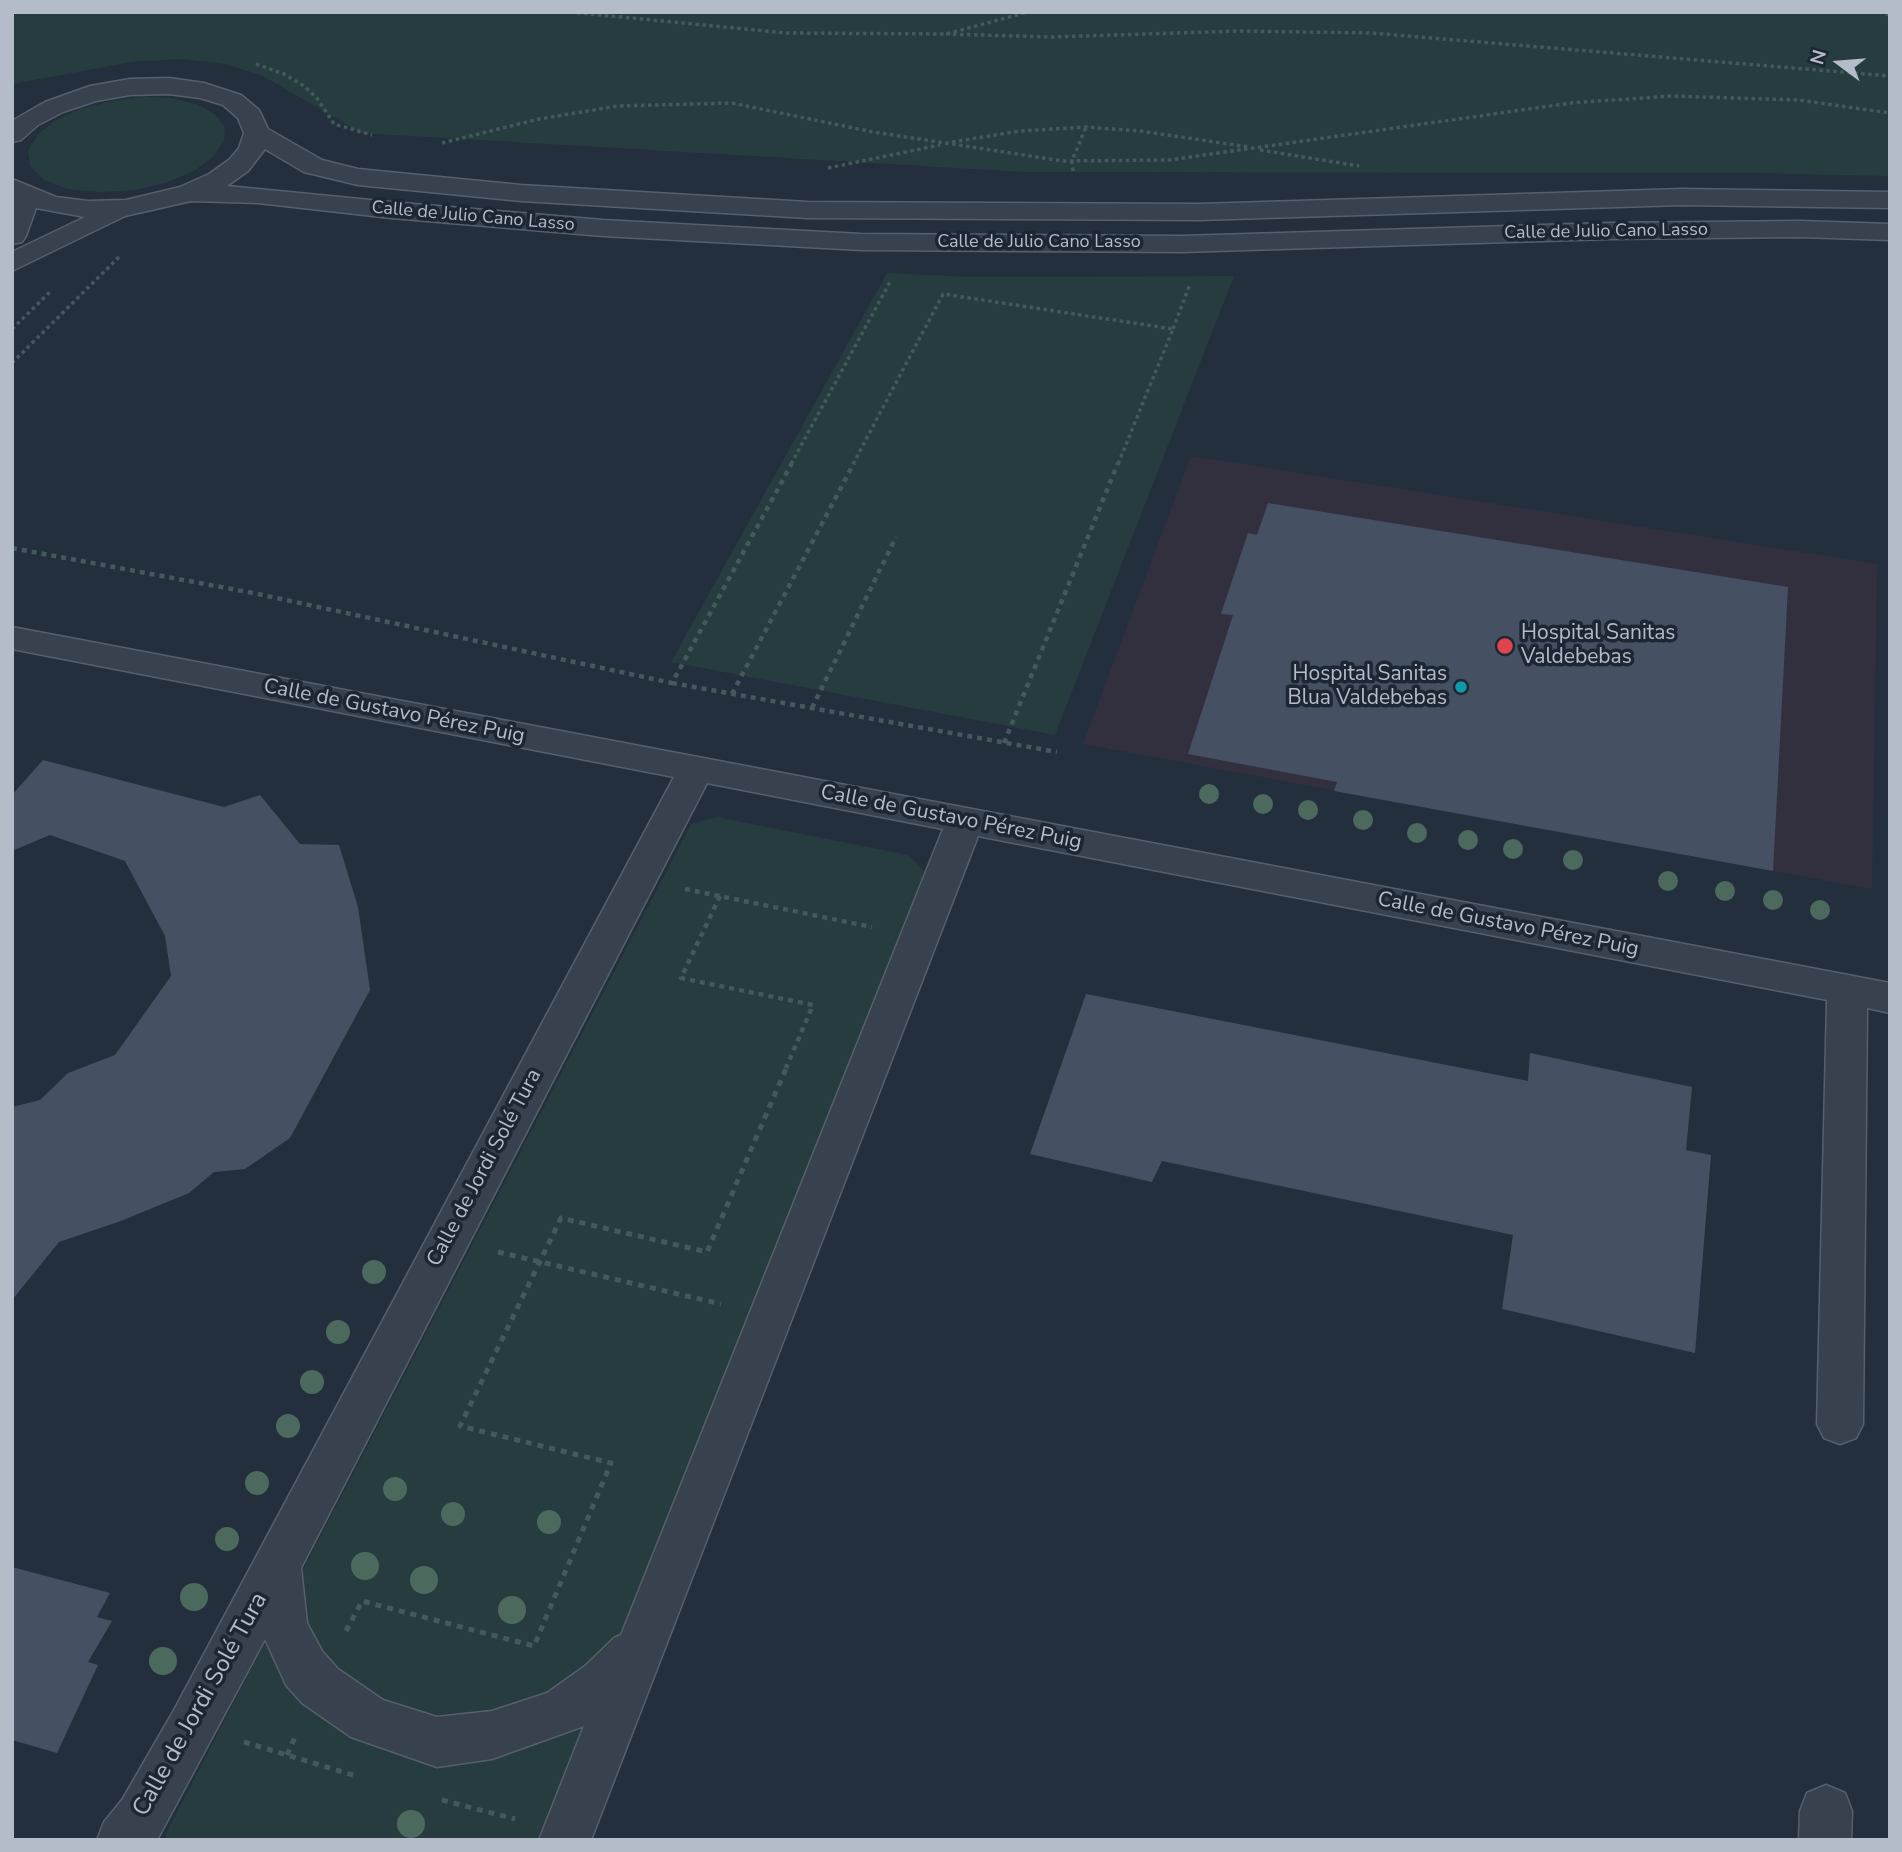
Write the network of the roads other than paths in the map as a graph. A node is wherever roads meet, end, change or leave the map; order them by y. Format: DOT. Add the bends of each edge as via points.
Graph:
graph roads {
  1 [pos="54,107"];
  2 [pos="12,112"];
  3 [pos="257,133"];
  4 [pos="12,134"];
  5 [pos="19,191"];
  6 [pos="190,193"];
  7 [pos="1890,200"];
  8 [pos="126,208"];
  9 [pos="1890,232"];
  10 [pos="12,236"];
  11 [pos="12,264"];
  12 [pos="12,638"];
  13 [pos="696,770"];
  14 [pos="965,821"];
  15 [pos="1847,990"];
  16 [pos="1890,998"];
  17 [pos="1839,1424"];
  18 [pos="277,1568"];
  19 [pos="640,1646"];
  20 [pos="123,1840"];
  21 [pos="565,1840"];
  1 -- 2 [label="street"];
  1 -- 3 [label="street" via="130,87 204,90 232,100 250,115"];
  1 -- 4 [label="street"];
  3 -- 6 [label="street" via="239,165"];
  3 -- 7 [label="street, Calle de Julio Cano Lasso" via="313,166 358,177 521,193 808,210 1200,212 1682,197"];
  5 -- 8 [label="street" via="53,205"];
  5 -- 10 [label="street" via="22,212"];
  6 -- 8 [label="street"];
  6 -- 9 [label="street, Calle de Julio Cano Lasso" via="258,195 603,228 862,242 1182,244 1608,231"];
  8 -- 11 [label="street"];
  12 -- 13 [label="street, Calle de Gustavo Pérez Puig"];
  13 -- 14 [label="street, Calle de Gustavo Pérez Puig"];
  13 -- 18 [label="street, Calle de Jordi Solé Tura"];
  14 -- 15 [label="street, Calle de Gustavo Pérez Puig"];
  14 -- 19 [label="street, Calle de Jordi Solé Tura"];
  15 -- 16 [label="street, Calle de Gustavo Pérez Puig"];
  15 -- 17 [label="street"];
  18 -- 19 [label="street, Calle de Jordi Solé Tura" via="283,1625 304,1668 320,1686 369,1720 437,1742 492,1735 562,1712 603,1683"];
  18 -- 20 [label="street, Calle de Jordi Solé Tura" via="141,1818"];
  19 -- 21 [label="street, Calle de Jordi Solé Tura"];
}
